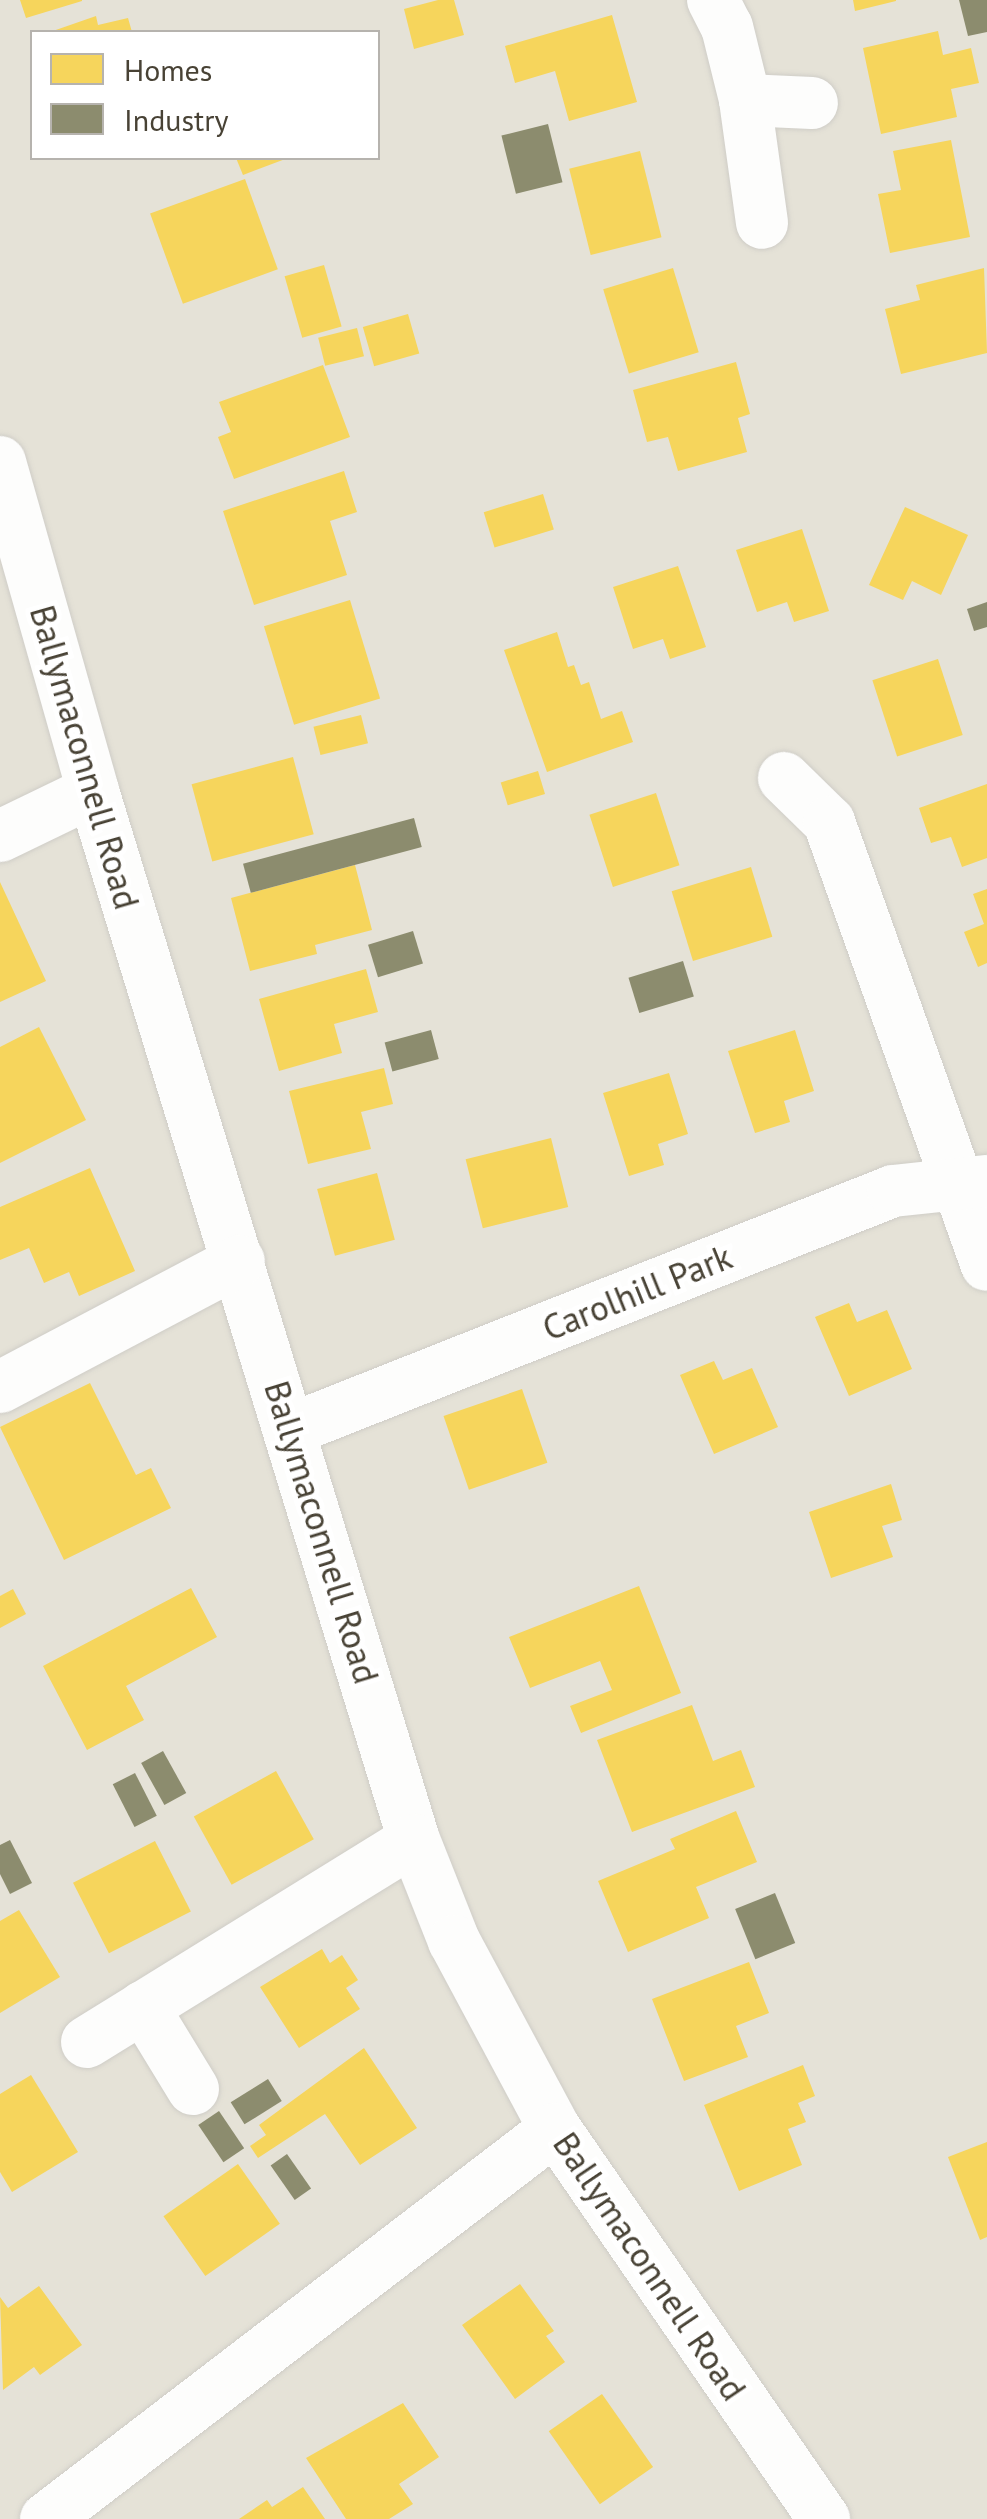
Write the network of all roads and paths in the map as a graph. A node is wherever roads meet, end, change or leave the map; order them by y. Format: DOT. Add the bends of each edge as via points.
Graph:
graph roads {
  1 [pos="713,0"];
  2 [pos="746,100"];
  3 [pos="812,103"];
  4 [pos="762,223"];
  5 [pos="0,462"];
  6 [pos="784,778"];
  7 [pos="93,791"];
  8 [pos="0,836"];
  9 [pos="972,1182"];
  10 [pos="239,1261"];
  11 [pos="987,1265"];
  12 [pos="0,1388"];
  13 [pos="292,1429"];
  14 [pos="414,1840"];
  15 [pos="143,2007"];
  16 [pos="87,2042"];
  17 [pos="193,2089"];
  18 [pos="555,2129"];
  19 [pos="46,2519"];
  20 [pos="824,2519"];
  1 -- 2 [label="street" via="728,27"];
  2 -- 3 [label="street"];
  2 -- 4 [label="street"];
  5 -- 7 [label="street, Ballymaconnell Road"];
  6 -- 9 [label="street" via="829,822"];
  7 -- 8 [label="street"];
  7 -- 10 [label="street, Ballymaconnell Road"];
  9 -- 11 [label="street"];
  9 -- 13 [label="street, Carolhill Park" via="892,1191"];
  10 -- 12 [label="street"];
  10 -- 13 [label="street, Ballymaconnell Road"];
  13 -- 14 [label="street, Ballymaconnell Road"];
  14 -- 15 [label="street"];
  14 -- 18 [label="street, Ballymaconnell Road" via="454,1941"];
  15 -- 16 [label="street"];
  15 -- 17 [label="street"];
  18 -- 19 [label="street"];
  18 -- 20 [label="street, Ballymaconnell Road"];
}
